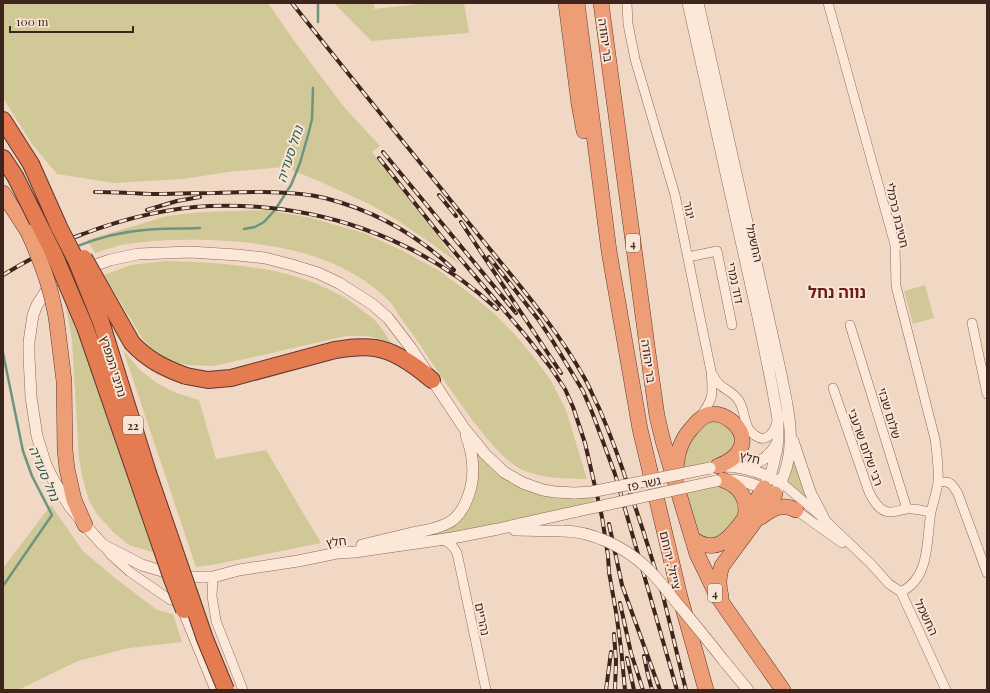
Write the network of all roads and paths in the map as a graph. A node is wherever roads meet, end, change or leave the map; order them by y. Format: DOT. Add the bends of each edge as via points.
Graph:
graph roads {
  1 [pos="566,3"];
  2 [pos="577,3"];
  3 [pos="601,3"];
  4 [pos="627,3"];
  5 [pos="688,3"];
  6 [pos="698,3"];
  7 [pos="828,3"];
  8 [pos="3,120"];
  9 [pos="3,158"];
  10 [pos="31,164"];
  11 [pos="3,193"];
  12 [pos="609,251"];
  13 [pos="688,257"];
  14 [pos="972,323"];
  15 [pos="732,325"];
  16 [pos="850,325"];
  17 [pos="711,371"];
  18 [pos="432,380"];
  19 [pos="833,388"];
  20 [pos="987,394"];
  21 [pos="778,420"];
  22 [pos="697,422"];
  23 [pos="464,428"];
  24 [pos="640,429"];
  25 [pos="791,438"];
  26 [pos="778,439"];
  27 [pos="741,467"];
  28 [pos="717,474"];
  29 [pos="676,481"];
  30 [pos="938,482"];
  31 [pos="772,485"];
  32 [pos="907,509"];
  33 [pos="796,510"];
  34 [pos="578,511"];
  35 [pos="931,512"];
  36 [pos="824,519"];
  37 [pos="750,520"];
  38 [pos="85,525"];
  39 [pos="498,529"];
  40 [pos="464,536"];
  41 [pos="692,538"];
  42 [pos="436,540"];
  43 [pos="103,545"];
  44 [pos="337,553"];
  45 [pos="457,553"];
  46 [pos="871,564"];
  47 [pos="987,573"];
  48 [pos="213,577"];
  49 [pos="901,592"];
  50 [pos="727,610"];
  51 [pos="215,690"];
  52 [pos="226,690"];
  53 [pos="243,690"];
  54 [pos="486,690"];
  55 [pos="706,690"];
  56 [pos="748,690"];
  57 [pos="783,690"];
  58 [pos="946,690"];
  1 -- 12 [label="highway" via="596,205"];
  2 -- 12 [label="highway, בר יהודה / 4"];
  3 -- 29 [label="highway, בר יהודה / 4" via="653,393 663,441"];
  4 -- 13 [label="street, יגור" via="635,59 675,195"];
  5 -- 21 [label="street, החשמל" via="772,381"];
  6 -- 25 [label="street, החשמל" via="781,374 790,417"];
  7 -- 30 [label="street, חטיבת כרמלי" via="895,245 896,286 935,439"];
  8 -- 10 [label="highway, נתיבי המפרץ / 22"];
  9 -- 51 [label="highway, נתיבי המפרץ / 22, bridge" via="15,176 54,254 85,327 172,579"];
  10 -- 18 [label="highway, bridge" via="132,343 157,364 186,376 208,380 231,378 335,350 366,347 377,348 399,357 417,367"];
  10 -- 52 [label="highway, נתיבי המפרץ / 22, bridge" via="76,260 101,322 150,480 205,639"];
  11 -- 38 [label="highway, bridge" via="28,232 40,258 55,307 64,381 67,469 74,500"];
  12 -- 24 [label="highway, בר יהודה / 4"];
  13 -- 15 [label="street, דוד נמרי" via="717,251"];
  13 -- 17 [label="street, יגור"];
  14 -- 20 [label="street"];
  16 -- 32 [label="street, שלום שבזי"];
  17 -- 21 [label="street" via="719,385 736,396 747,426 754,435 760,438 768,436"];
  17 -- 22 [label="street, יגור" via="711,400"];
  18 -- 23 [label="street"];
  18 -- 38 [label="street" via="388,318 372,304 339,283 292,265 265,258 237,255 190,252 138,254 110,260 65,276 52,283 33,315 29,342 29,374 37,436 46,465 63,497"];
  19 -- 32 [label="street, רבי שלום שרעבי" via="872,498 883,511"];
  21 -- 26 [label="street, החשמל"];
  22 -- 28 [label="highway" via="715,414 726,417 739,429 742,440 739,451"];
  22 -- 29 [label="highway" via="680,447"];
  23 -- 28 [label="street, גשר פז, bridge" via="498,467 523,483 543,490 591,492"];
  23 -- 44 [label="street" via="471,450 474,476 467,500 452,520 429,530"];
  24 -- 55 [label="highway, צייזל, ירוחם / 4" via="680,597"];
  25 -- 31 [label="street, החשמל" via="788,458"];
  25 -- 36 [label="street" via="810,492"];
  26 -- 27 [label="street" via="765,458"];
  26 -- 31 [label="street, החשמל"];
  27 -- 28 [label="street, חלץ" via="727,466"];
  27 -- 31 [label="street, חלץ" via="750,469"];
  28 -- 31 [label="street" via="729,479"];
  28 -- 34 [label="street, גשר פז, bridge"];
  28 -- 37 [label="highway" via="744,497"];
  29 -- 41 [label="highway, בר יהודה / 4"];
  30 -- 35 [label="street, חטיבת כרמלי"];
  30 -- 47 [label="street" via="952,485 958,494"];
  31 -- 33 [label="street, החשמל"];
  31 -- 36 [label="street, החשמל"];
  31 -- 37 [label="highway"];
  32 -- 35 [label="street, רבי שלום שרעבי"];
  33 -- 37 [label="highway" via="786,506 778,507"];
  33 -- 46 [label="street, החשמל"];
  34 -- 39 [label="street, חלץ"];
  35 -- 49 [label="street, חטיבת כרמלי" via="926,554 919,575 912,585"];
  36 -- 46 [label="street, החשמל"];
  37 -- 41 [label="highway" via="715,545 709,546"];
  37 -- 50 [label="highway" via="722,566 718,578 720,594"];
  38 -- 43 [label="street"];
  39 -- 40 [label="street, חלץ"];
  39 -- 56 [label="street, bridge" via="572,531 593,536 635,558 658,580"];
  40 -- 42 [label="street, חלץ"];
  40 -- 45 [label="street" via="459,542"];
  41 -- 50 [label="highway, בר יהודה / 4" via="701,564"];
  42 -- 44 [label="street, חלץ"];
  42 -- 45 [label="street" via="451,544"];
  43 -- 48 [label="street, חלץ" via="142,565 165,572 185,577"];
  43 -- 51 [label="street" via="124,568 177,602"];
  44 -- 48 [label="street, חלץ" via="298,562 238,570"];
  45 -- 54 [label="street, נהריים"];
  46 -- 49 [label="street, החשמל" via="889,584"];
  48 -- 53 [label="street" via="212,596 216,621"];
  49 -- 58 [label="street, החשמל"];
  50 -- 57 [label="highway, בר יהודה / 4"];
}
